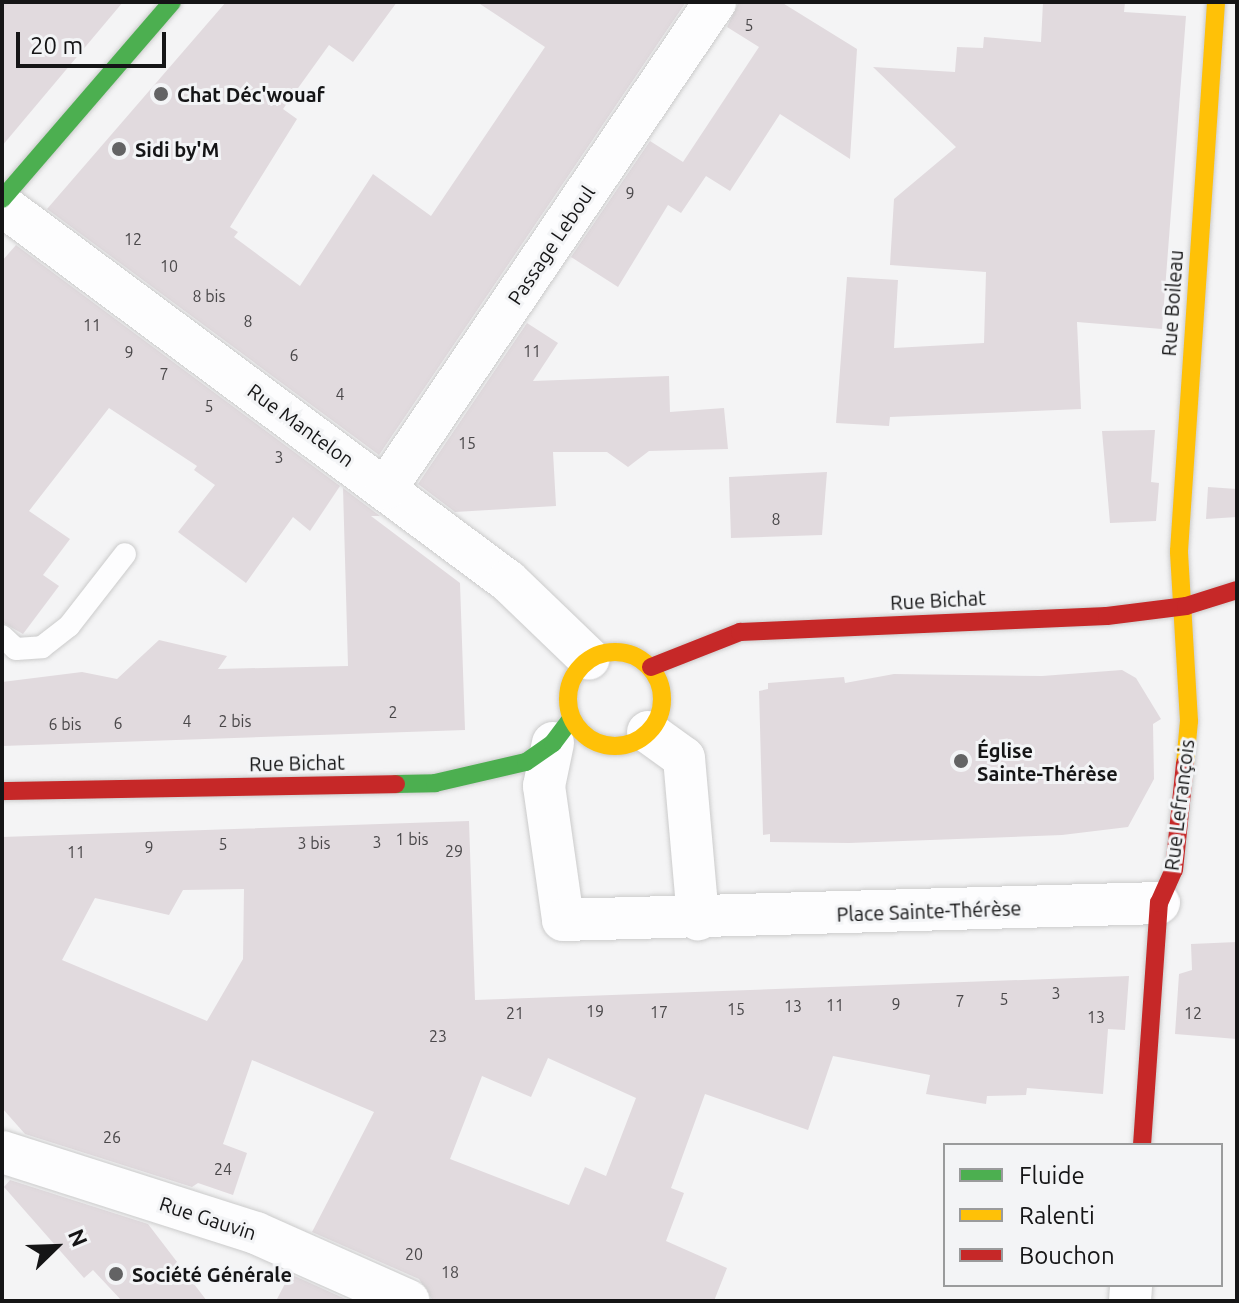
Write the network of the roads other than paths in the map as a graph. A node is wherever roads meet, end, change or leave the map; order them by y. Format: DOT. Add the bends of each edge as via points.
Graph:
graph roads {
  1 [pos="172,2"];
  2 [pos="715,2"];
  3 [pos="1216,2"];
  4 [pos="2,199"];
  5 [pos="2,205"];
  6 [pos="386,488"];
  7 [pos="125,554"];
  8 [pos="1237,590"];
  9 [pos="1186,606"];
  10 [pos="2,636"];
  11 [pos="589,659"];
  12 [pos="651,667"];
  13 [pos="562,731"];
  14 [pos="648,732"];
  15 [pos="2,791"];
  16 [pos="1159,903"];
  17 [pos="698,919"];
  18 [pos="1142,1143"];
  19 [pos="2,1152"];
  20 [pos="409,1301"];
  1 -- 4 [label="main road"];
  2 -- 6 [label="street, Passage Leboul"];
  3 -- 9 [label="main road, Rue Boileau" via="1179,551"];
  5 -- 6 [label="street, Rue Mantelon"];
  6 -- 11 [label="street, Rue Mantelon" via="508,581"];
  7 -- 10 [label="lane" via="69,626 42,647 16,649"];
  8 -- 9 [label="main road, Rue Bichat"];
  9 -- 12 [label="main road, Rue Bichat" via="1107,616 740,632"];
  9 -- 16 [label="main road, Rue Lefrançois" via="1189,721 1174,870"];
  11 -- 12 [label="main road" via="619,651"];
  11 -- 13 [label="main road" via="572,679"];
  12 -- 14 [label="main road" via="661,706"];
  13 -- 14 [label="main road" via="607,746 621,746"];
  13 -- 15 [label="main road, Rue Bichat" via="526,762 435,783"];
  13 -- 17 [label="street, Place Sainte-Thérèse" via="544,786 563,920"];
  14 -- 17 [label="street" via="684,758"];
  16 -- 17 [label="street, Place Sainte-Thérèse"];
  16 -- 18 [label="main road, Rue Lefrançois"];
  19 -- 20 [label="street, Rue Gauvin" via="256,1233"];
}
